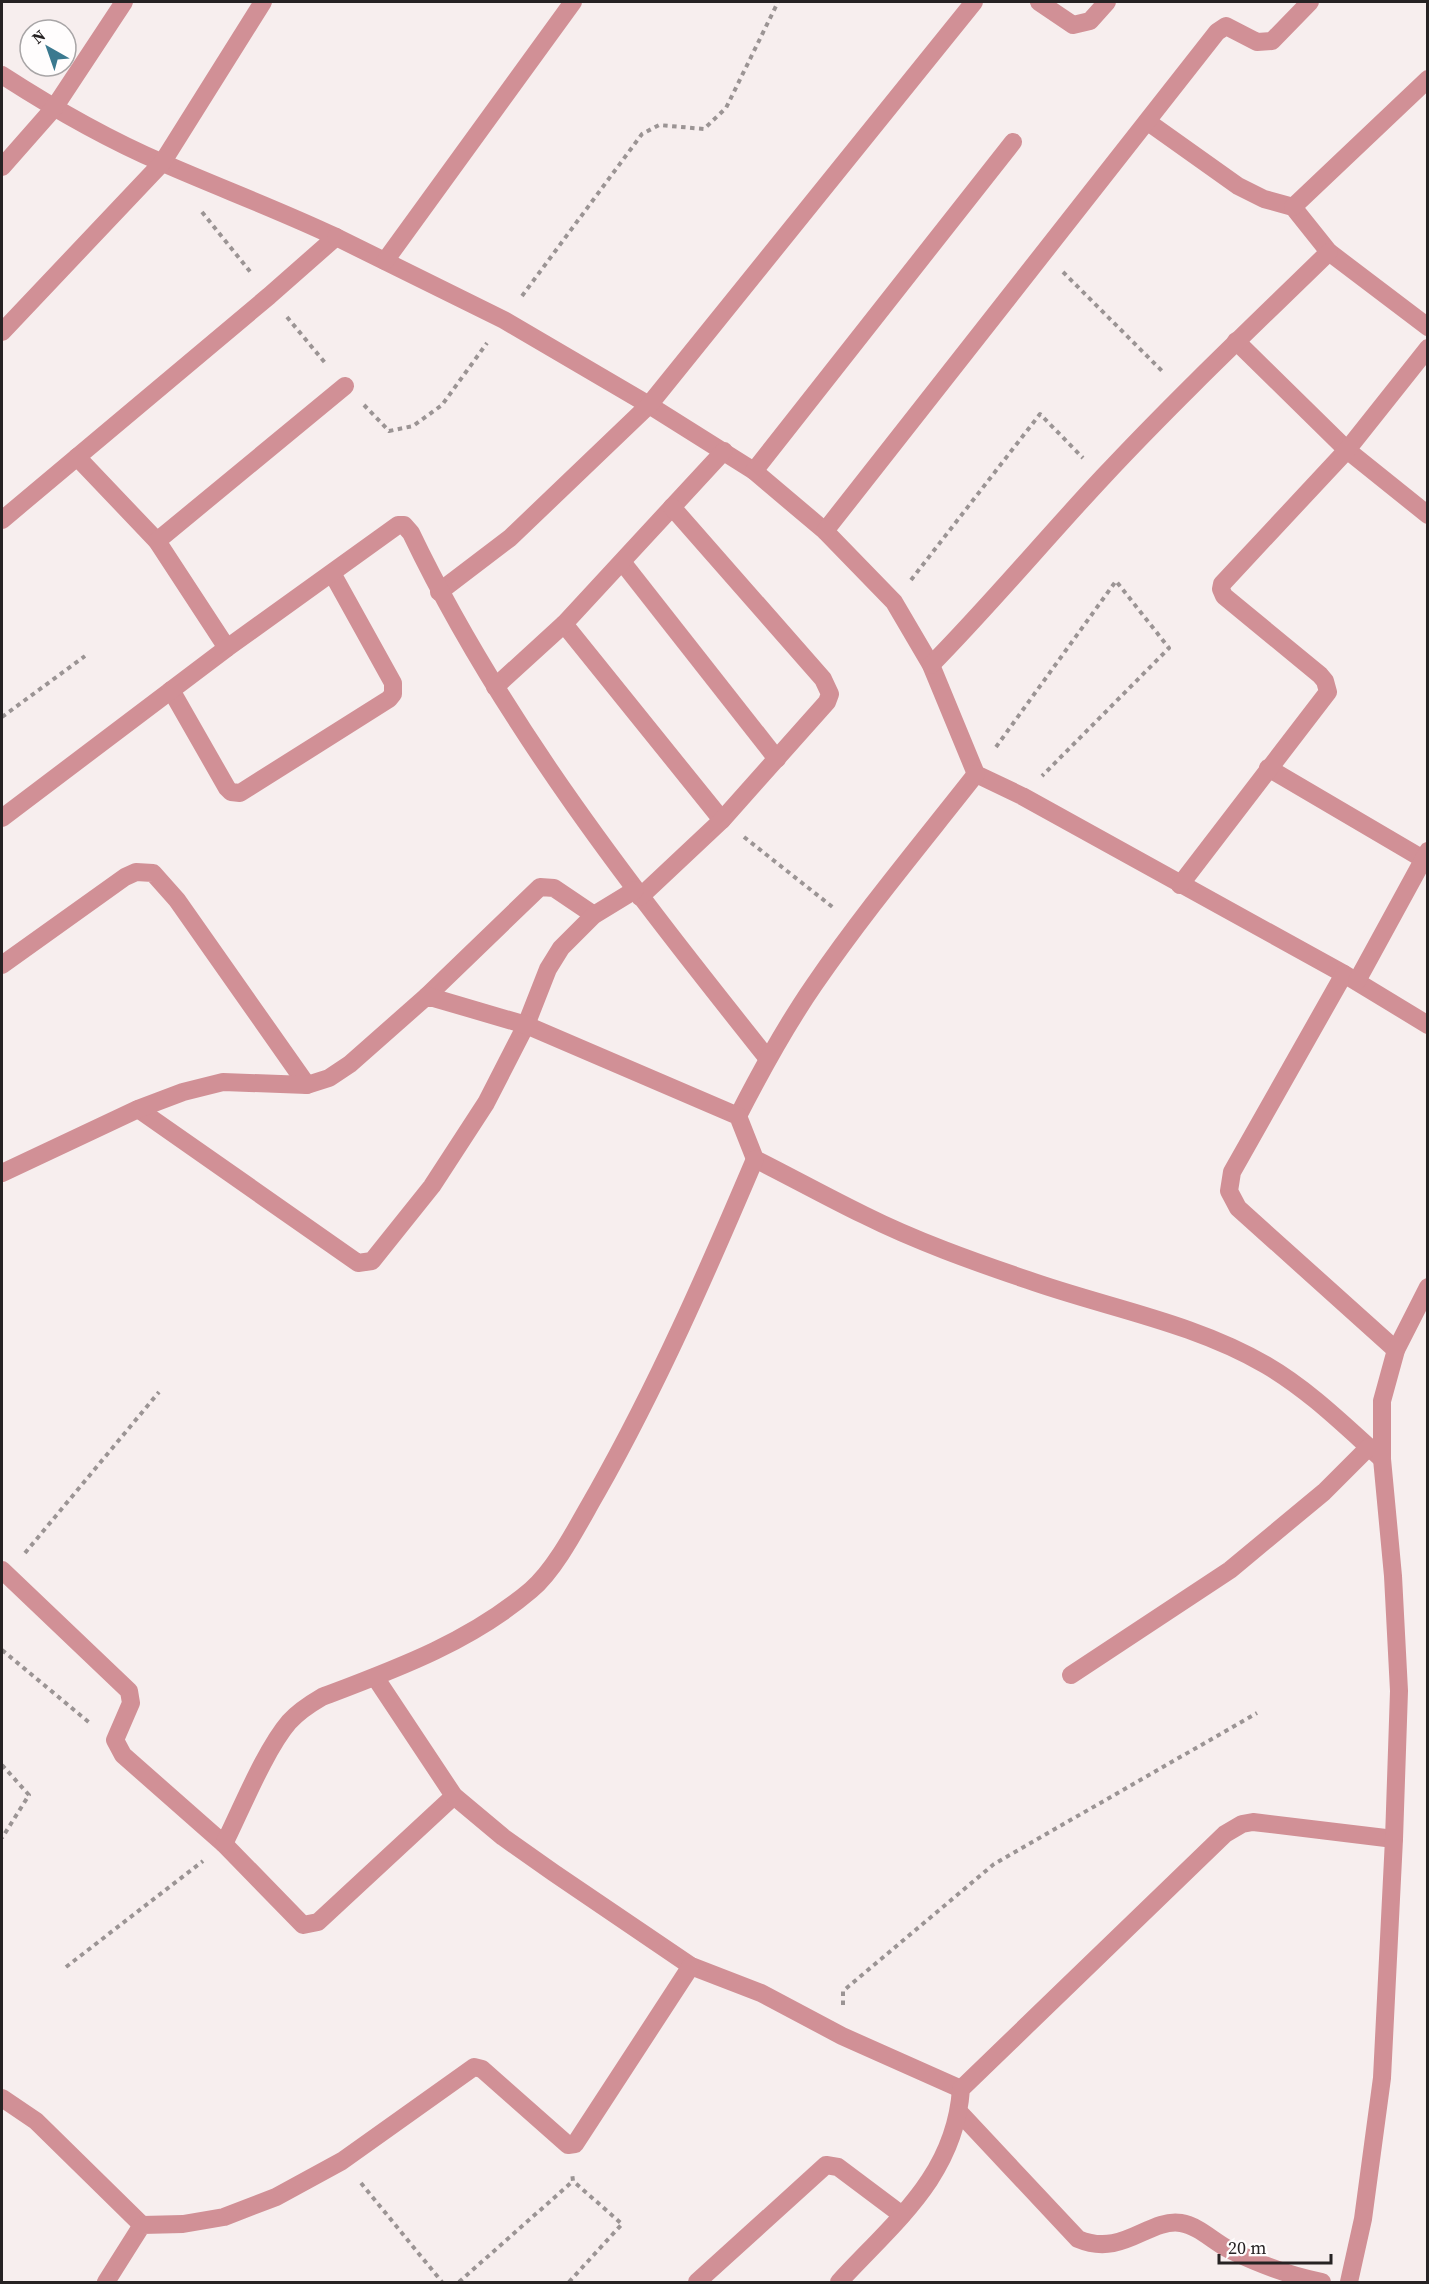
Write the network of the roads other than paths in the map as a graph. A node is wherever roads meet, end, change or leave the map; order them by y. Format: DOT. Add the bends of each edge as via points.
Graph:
graph roads {
  1 [pos="124,2"];
  2 [pos="263,2"];
  3 [pos="573,2"];
  4 [pos="974,2"];
  5 [pos="1039,2"];
  6 [pos="1107,2"];
  7 [pos="1310,2"];
  8 [pos="2,75"];
  9 [pos="1428,79"];
  10 [pos="54,108"];
  11 [pos="1148,123"];
  12 [pos="1013,142"];
  13 [pos="162,163"];
  14 [pos="2,167"];
  15 [pos="1293,207"];
  16 [pos="336,237"];
  17 [pos="1329,252"];
  18 [pos="385,261"];
  19 [pos="1428,327"];
  20 [pos="2,332"];
  21 [pos="1236,341"];
  22 [pos="1428,348"];
  23 [pos="345,386"];
  24 [pos="649,405"];
  25 [pos="1347,450"];
  26 [pos="724,451"];
  27 [pos="77,457"];
  28 [pos="753,471"];
  29 [pos="672,507"];
  30 [pos="1428,515"];
  31 [pos="2,520"];
  32 [pos="825,531"];
  33 [pos="157,541"];
  34 [pos="623,563"];
  35 [pos="332,573"];
  36 [pos="439,592"];
  37 [pos="564,624"];
  38 [pos="227,648"];
  39 [pos="931,665"];
  40 [pos="495,687"];
  41 [pos="171,690"];
  42 [pos="777,759"];
  43 [pos="1268,768"];
  44 [pos="976,774"];
  45 [pos="2,818"];
  46 [pos="722,820"];
  47 [pos="1425,855"];
  48 [pos="1180,885"];
  49 [pos="637,894"];
  50 [pos="594,915"];
  51 [pos="2,965"];
  52 [pos="1350,977"];
  53 [pos="427,996"];
  54 [pos="526,1025"];
  55 [pos="1428,1025"];
  56 [pos="768,1059"];
  57 [pos="308,1084"];
  58 [pos="138,1109"];
  59 [pos="738,1116"];
  60 [pos="755,1159"];
  61 [pos="2,1173"];
  62 [pos="1428,1287"];
  63 [pos="1396,1350"];
  64 [pos="1376,1453"];
  65 [pos="4,1572"];
  66 [pos="1071,1675"];
  67 [pos="375,1677"];
  68 [pos="454,1796"];
  69 [pos="1394,1839"];
  70 [pos="224,1844"];
  71 [pos="691,1966"];
  72 [pos="961,2089"];
  73 [pos="2,2098"];
  74 [pos="959,2112"];
  75 [pos="902,2215"];
  76 [pos="142,2225"];
  77 [pos="106,2283"];
  78 [pos="697,2283"];
  79 [pos="839,2283"];
  80 [pos="1322,2283"];
  81 [pos="1349,2283"];
  1 -- 10 [label="street"];
  2 -- 13 [label="street"];
  3 -- 18 [label="street"];
  4 -- 24 [label="street"];
  5 -- 6 [label="street" via="1073,25 1090,21"];
  7 -- 11 [label="street" via="1272,41 1257,42 1230,27 1220,28"];
  8 -- 10 [label="street"];
  9 -- 15 [label="street"];
  10 -- 13 [label="street"];
  10 -- 14 [label="street"];
  11 -- 15 [label="street" via="1238,186"];
  11 -- 32 [label="street"];
  12 -- 28 [label="street"];
  13 -- 16 [label="street"];
  13 -- 20 [label="street"];
  15 -- 17 [label="street"];
  16 -- 18 [label="street"];
  16 -- 27 [label="street"];
  17 -- 19 [label="street"];
  17 -- 21 [label="street"];
  18 -- 24 [label="street" via="504,320"];
  21 -- 25 [label="street"];
  21 -- 39 [label="street" via="1102,478"];
  22 -- 25 [label="street"];
  23 -- 33 [label="street"];
  24 -- 26 [label="street"];
  24 -- 36 [label="street" via="510,538"];
  25 -- 30 [label="street"];
  25 -- 43 [label="street" via="1221,589 1224,596 1320,675 1327,687 1325,698"];
  26 -- 28 [label="street"];
  26 -- 29 [label="street"];
  27 -- 31 [label="street"];
  27 -- 33 [label="street"];
  28 -- 32 [label="street"];
  29 -- 34 [label="street"];
  29 -- 42 [label="street" via="830,689 827,702"];
  32 -- 39 [label="street" via="894,602"];
  33 -- 38 [label="street"];
  34 -- 37 [label="street"];
  34 -- 42 [label="street"];
  35 -- 36 [label="street" via="401,525 411,533"];
  35 -- 38 [label="street"];
  35 -- 41 [label="street" via="393,683 389,699 240,793 234,793 227,788"];
  36 -- 40 [label="street"];
  37 -- 40 [label="street"];
  37 -- 46 [label="street"];
  38 -- 41 [label="street"];
  39 -- 44 [label="street"];
  40 -- 49 [label="street"];
  41 -- 45 [label="street"];
  42 -- 46 [label="street"];
  43 -- 47 [label="street"];
  43 -- 48 [label="street"];
  44 -- 48 [label="street"];
  44 -- 56 [label="street" via="813,986"];
  46 -- 49 [label="street"];
  47 -- 52 [label="street"];
  48 -- 52 [label="street"];
  49 -- 50 [label="street"];
  49 -- 56 [label="street"];
  50 -- 53 [label="street" via="554,888 540,887"];
  50 -- 54 [label="street" via="575,931 552,962"];
  51 -- 57 [label="street" via="125,877 136,872 153,873 177,900"];
  52 -- 55 [label="street"];
  52 -- 63 [label="street" via="1232,1172 1229,1191 1238,1208"];
  53 -- 54 [label="street"];
  53 -- 57 [label="street" via="350,1064 328,1078"];
  54 -- 58 [label="street" via="486,1103 432,1186 378,1256 365,1263 358,1263"];
  54 -- 59 [label="street"];
  56 -- 59 [label="street"];
  57 -- 58 [label="street" via="223,1082"];
  58 -- 61 [label="street"];
  59 -- 60 [label="street"];
  60 -- 64 [label="street" via="865,1216 934,1246 1227,1344 1268,1366 1310,1396"];
  60 -- 67 [label="street" via="681,1330 630,1434 570,1539 534,1587 498,1617 454,1643"];
  62 -- 63 [label="street"];
  63 -- 64 [label="street" via="1382,1401"];
  64 -- 66 [label="street" via="1230,1570"];
  64 -- 69 [label="street" via="1393,1576 1399,1691"];
  65 -- 70 [label="street" via="129,1691 131,1703 116,1734 123,1755"];
  67 -- 68 [label="street"];
  67 -- 70 [label="street" via="322,1697 289,1722"];
  68 -- 70 [label="street" via="318,1922 309,1926 295,1920"];
  68 -- 71 [label="street" via="504,1838"];
  69 -- 72 [label="street" via="1252,1822 1234,1828"];
  69 -- 81 [label="street" via="1382,2078 1363,2218"];
  71 -- 72 [label="street" via="761,1993 842,2036"];
  71 -- 76 [label="street" via="580,2139 572,2145 482,2069 474,2067 342,2161 276,2197 224,2217"];
  72 -- 74 [label="street"];
  73 -- 76 [label="street" via="36,2121"];
  74 -- 75 [label="street" via="942,2160"];
  74 -- 80 [label="street" via="1078,2239 1106,2244 1169,2223 1182,2223 1267,2266"];
  75 -- 78 [label="street" via="838,2167 826,2165"];
  75 -- 79 [label="street"];
  76 -- 77 [label="street"];
}
